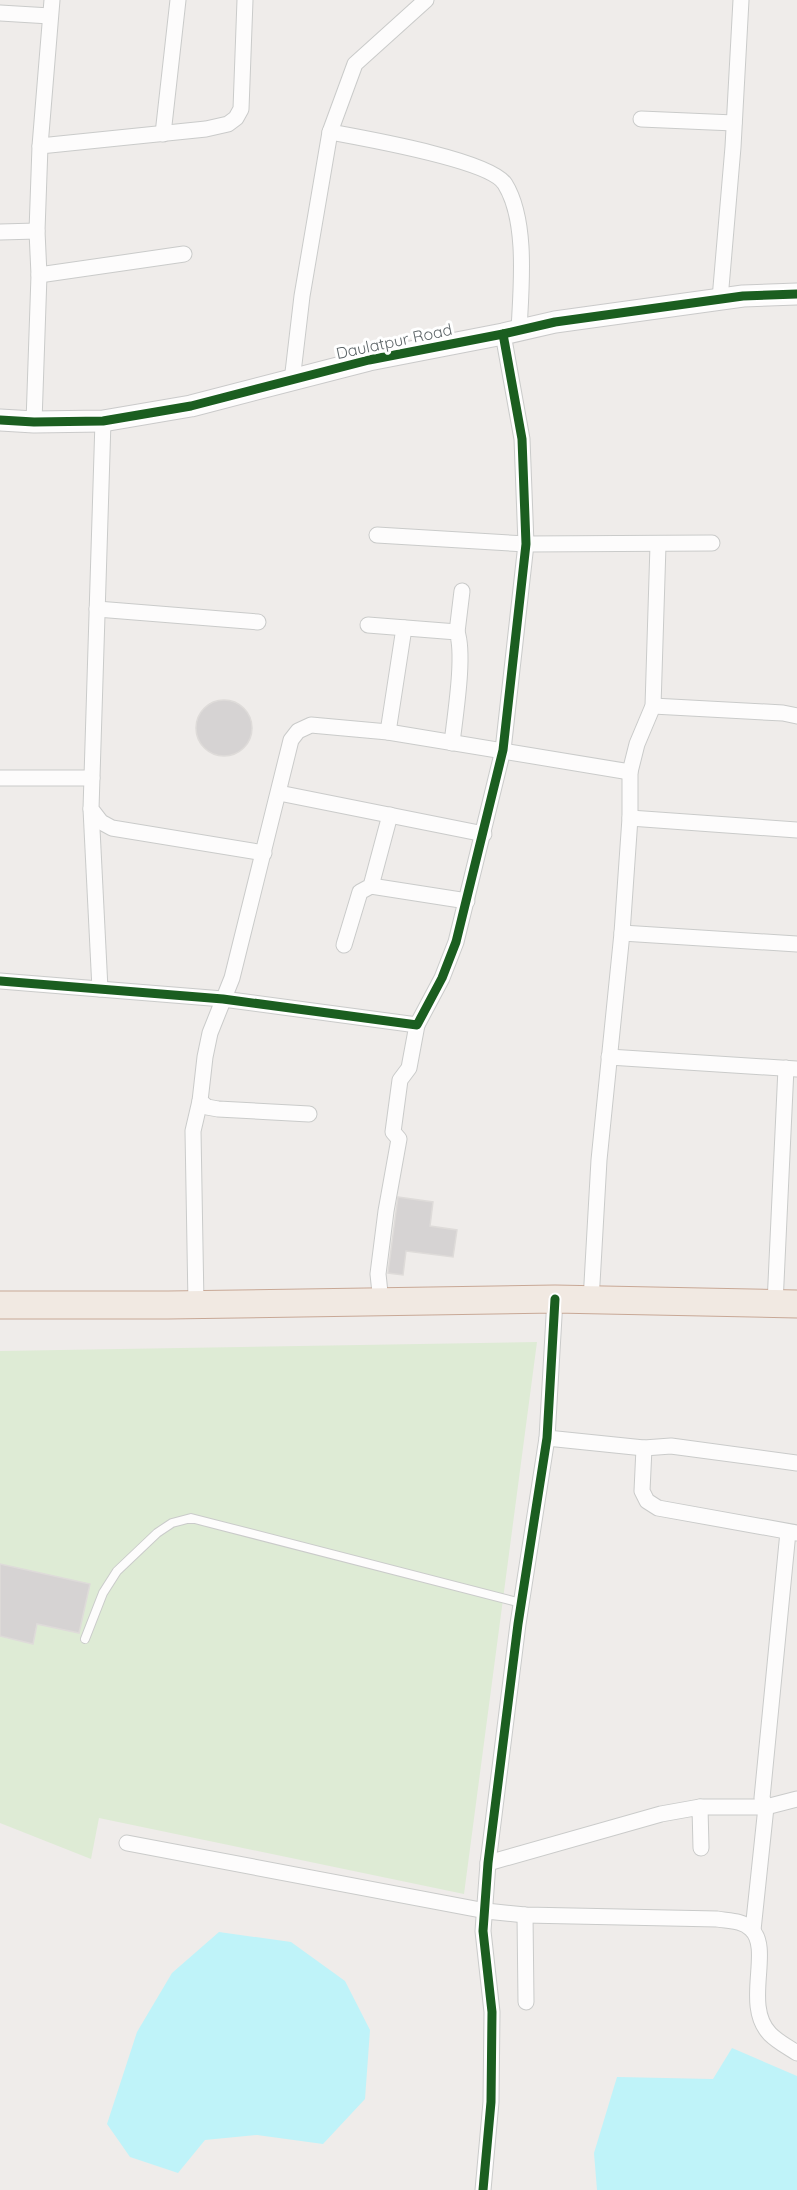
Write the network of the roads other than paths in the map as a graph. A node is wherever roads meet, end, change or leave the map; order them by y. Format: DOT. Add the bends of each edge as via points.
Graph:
graph roads {
  1 [pos="51,0"];
  2 [pos="178,0"];
  3 [pos="245,0"];
  4 [pos="741,0"];
  5 [pos="420,2"];
  6 [pos="0,13"];
  7 [pos="50,16"];
  8 [pos="640,119"];
  9 [pos="734,123"];
  10 [pos="330,132"];
  11 [pos="163,134"];
  12 [pos="40,146"];
  13 [pos="38,231"];
  14 [pos="0,232"];
  15 [pos="184,254"];
  16 [pos="39,275"];
  17 [pos="797,294"];
  18 [pos="720,299"];
  19 [pos="511,332"];
  20 [pos="292,381"];
  21 [pos="0,420"];
  22 [pos="103,421"];
  23 [pos="34,422"];
  24 [pos="377,535"];
  25 [pos="712,543"];
  26 [pos="526,544"];
  27 [pos="658,545"];
  28 [pos="462,591"];
  29 [pos="97,609"];
  30 [pos="258,622"];
  31 [pos="368,625"];
  32 [pos="404,628"];
  33 [pos="457,632"];
  34 [pos="653,706"];
  35 [pos="797,716"];
  36 [pos="388,732"];
  37 [pos="452,743"];
  38 [pos="503,750"];
  39 [pos="630,772"];
  40 [pos="0,778"];
  41 [pos="92,778"];
  42 [pos="279,793"];
  43 [pos="91,809"];
  44 [pos="390,815"];
  45 [pos="630,818"];
  46 [pos="797,830"];
  47 [pos="484,834"];
  48 [pos="264,853"];
  49 [pos="371,886"];
  50 [pos="467,901"];
  51 [pos="622,933"];
  52 [pos="797,944"];
  53 [pos="344,945"];
  54 [pos="0,981"];
  55 [pos="100,989"];
  56 [pos="223,999"];
  57 [pos="417,1025"];
  58 [pos="609,1058"];
  59 [pos="791,1069"];
  60 [pos="200,1101"];
  61 [pos="309,1114"];
  62 [pos="555,1299"];
  63 [pos="591,1301"];
  64 [pos="381,1302"];
  65 [pos="196,1304"];
  66 [pos="786,1304"];
  67 [pos="0,1305"];
  68 [pos="546,1438"];
  69 [pos="644,1448"];
  70 [pos="797,1463"];
  71 [pos="793,1533"];
  72 [pos="521,1603"];
  73 [pos="85,1639"];
  74 [pos="797,1799"];
  75 [pos="700,1807"];
  76 [pos="766,1807"];
  77 [pos="127,1843"];
  78 [pos="701,1848"];
  79 [pos="488,1863"];
  80 [pos="486,1911"];
  81 [pos="525,1915"];
  82 [pos="753,1930"];
  83 [pos="526,2002"];
  84 [pos="797,2053"];
  85 [pos="483,2190"];
  1 -- 7 [label="street"];
  2 -- 11 [label="street"];
  3 -- 11 [label="street" via="241,109 236,118 206,129"];
  4 -- 9 [label="street"];
  5 -- 10 [label="street" via="355,64"];
  6 -- 7 [label="street"];
  7 -- 12 [label="street"];
  8 -- 9 [label="street"];
  9 -- 18 [label="street"];
  10 -- 19 [label="street" via="409,147 489,171 505,183 514,207 521,253"];
  10 -- 20 [label="street"];
  11 -- 12 [label="street"];
  12 -- 13 [label="street"];
  13 -- 14 [label="street"];
  13 -- 16 [label="street"];
  15 -- 16 [label="street"];
  16 -- 23 [label="street"];
  17 -- 18 [label="street, Daulatpur Road"];
  18 -- 19 [label="street, Daulatpur Road" via="555,322"];
  19 -- 20 [label="street, Daulatpur Road" via="369,360"];
  19 -- 26 [label="street" via="522,439"];
  20 -- 22 [label="street, Daulatpur Road" via="191,406"];
  21 -- 23 [label="street, Daulatpur Road"];
  22 -- 23 [label="street, Daulatpur Road"];
  22 -- 29 [label="street"];
  24 -- 26 [label="street"];
  25 -- 27 [label="street"];
  26 -- 27 [label="street"];
  26 -- 38 [label="street"];
  27 -- 34 [label="street"];
  28 -- 33 [label="street"];
  29 -- 30 [label="street"];
  29 -- 41 [label="street"];
  31 -- 32 [label="street"];
  32 -- 33 [label="street"];
  32 -- 36 [label="street"];
  33 -- 37 [label="street" via="460,657"];
  34 -- 35 [label="street"];
  34 -- 39 [label="street"];
  36 -- 37 [label="street"];
  36 -- 42 [label="street" via="311,725 298,731 291,740"];
  37 -- 38 [label="street"];
  38 -- 39 [label="street"];
  38 -- 47 [label="street"];
  39 -- 45 [label="street"];
  40 -- 41 [label="street"];
  41 -- 43 [label="street"];
  42 -- 44 [label="street"];
  42 -- 48 [label="street"];
  43 -- 48 [label="street" via="100,822 112,828"];
  43 -- 55 [label="street"];
  44 -- 47 [label="street"];
  44 -- 49 [label="street"];
  45 -- 46 [label="street"];
  45 -- 51 [label="street"];
  47 -- 50 [label="street"];
  48 -- 56 [label="street"];
  49 -- 50 [label="street"];
  49 -- 53 [label="street" via="360,892"];
  50 -- 57 [label="street" via="442,978"];
  51 -- 52 [label="street"];
  51 -- 58 [label="street"];
  54 -- 55 [label="street"];
  55 -- 56 [label="street"];
  56 -- 57 [label="street"];
  56 -- 60 [label="street" via="204,1057"];
  57 -- 64 [label="street" via="409,1068 400,1080 393,1132 399,1139 378,1274"];
  58 -- 59 [label="street"];
  58 -- 63 [label="street"];
  59 -- 66 [label="street"];
  60 -- 61 [label="street" via="218,1109"];
  60 -- 65 [label="street" via="194,1131"];
  62 -- 63 [label="highway"];
  62 -- 64 [label="highway"];
  62 -- 68 [label="street"];
  63 -- 66 [label="highway"];
  64 -- 65 [label="highway"];
  65 -- 67 [label="highway"];
  68 -- 69 [label="street"];
  68 -- 72 [label="street"];
  69 -- 70 [label="street" via="671,1446"];
  69 -- 71 [label="street" via="642,1491 647,1501 658,1508"];
  71 -- 76 [label="street" via="762,1798"];
  72 -- 73 [label="lane" via="191,1518 172,1523 157,1533 117,1571 103,1593"];
  72 -- 79 [label="street"];
  74 -- 76 [label="street"];
  75 -- 76 [label="street"];
  75 -- 78 [label="street"];
  75 -- 79 [label="street" via="661,1814"];
  76 -- 82 [label="street"];
  77 -- 80 [label="street"];
  79 -- 80 [label="street"];
  80 -- 81 [label="street"];
  80 -- 85 [label="street" via="483,1930 492,2012 491,2102"];
  81 -- 82 [label="street" via="717,1919 742,1923"];
  81 -- 83 [label="street"];
  82 -- 84 [label="street" via="759,1953 760,2017 769,2033"];
}
